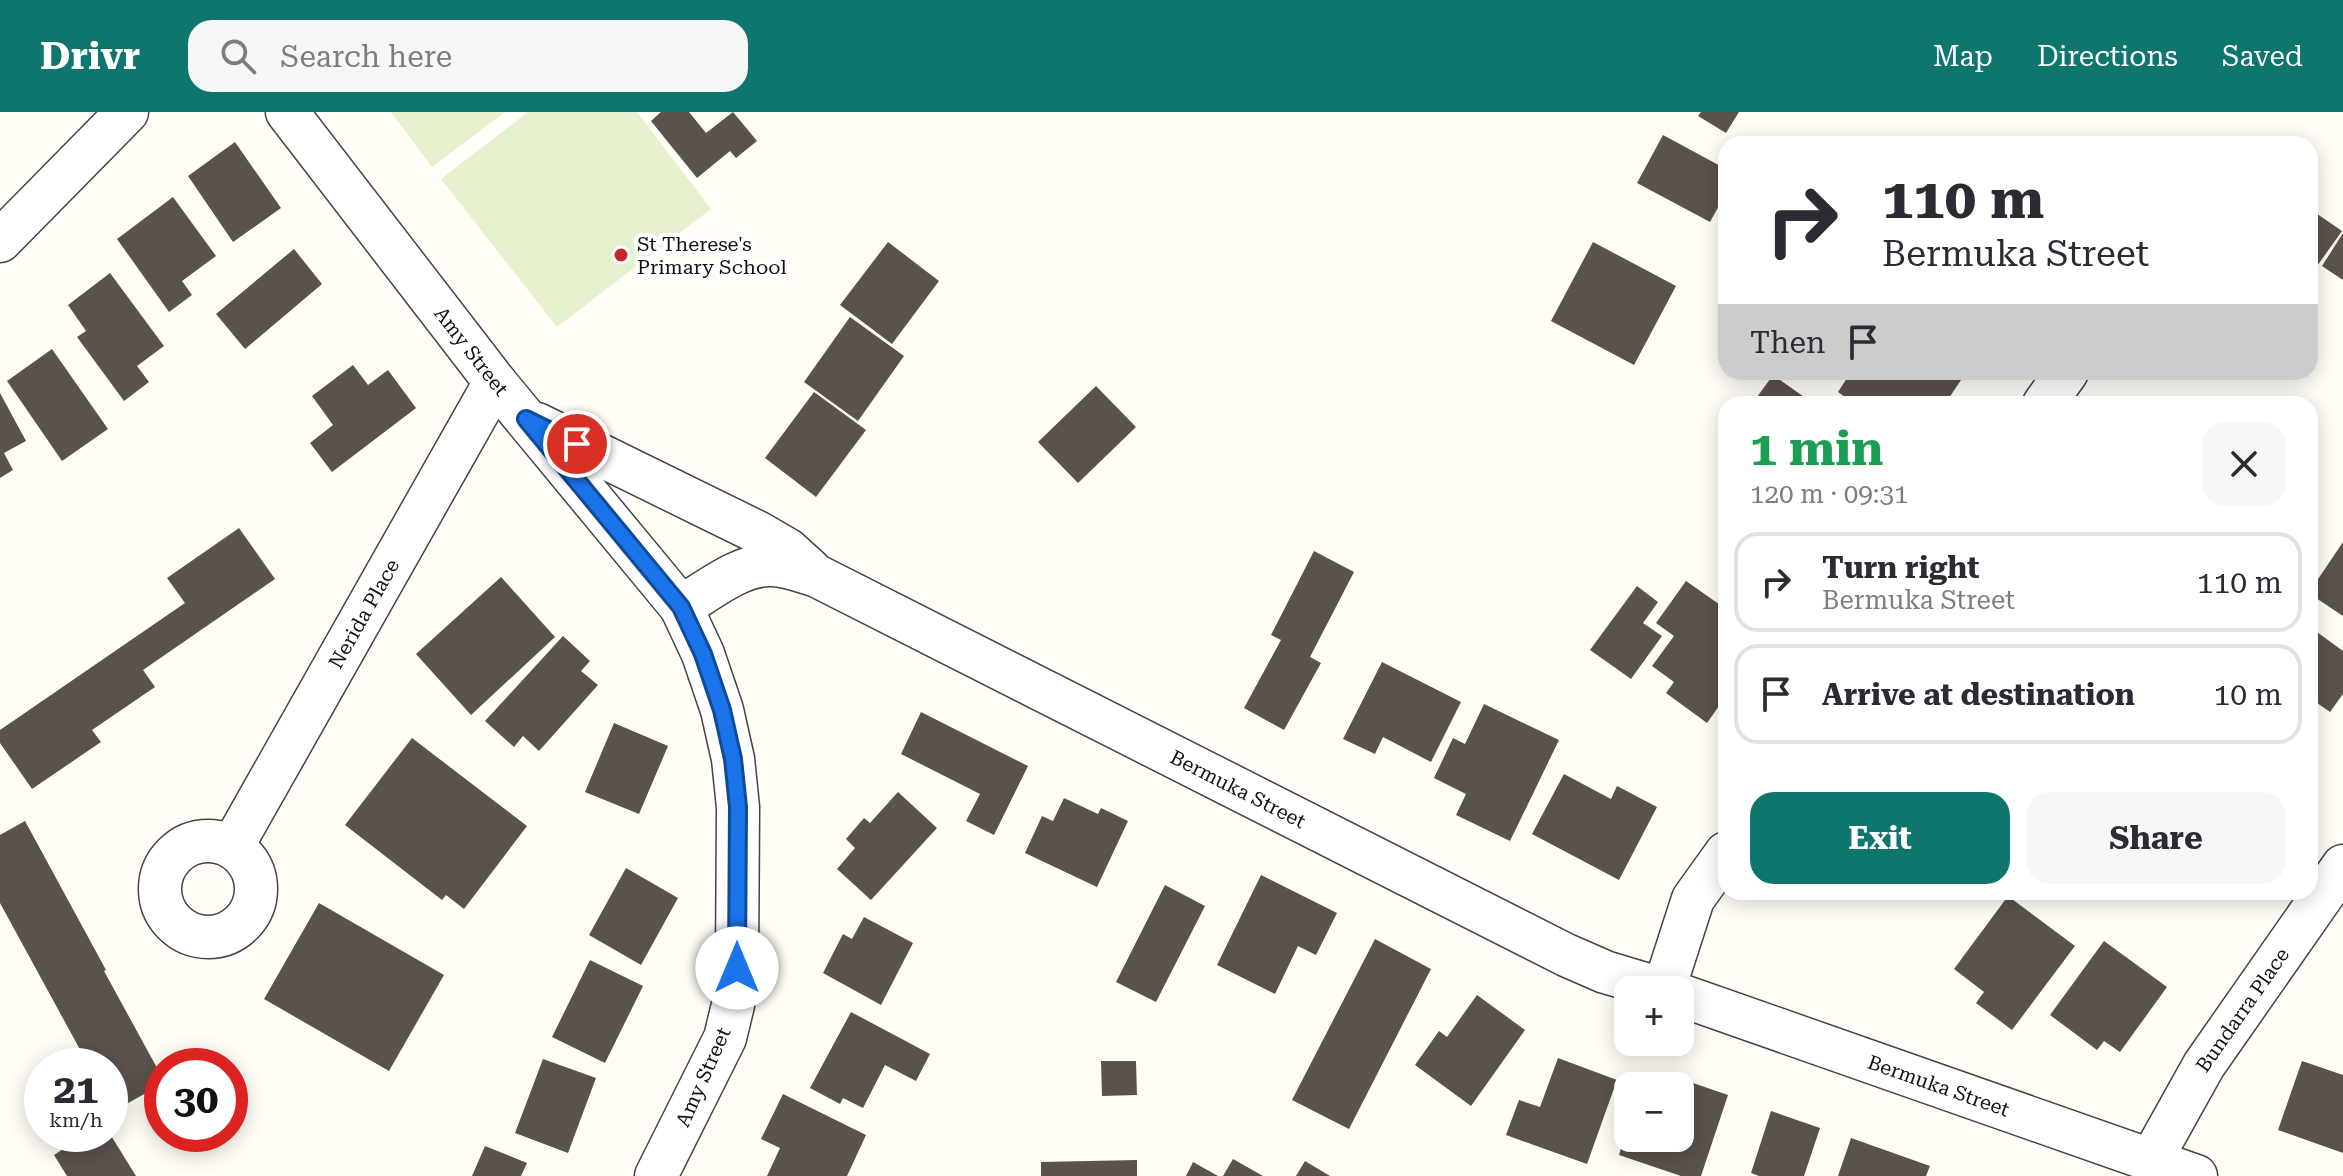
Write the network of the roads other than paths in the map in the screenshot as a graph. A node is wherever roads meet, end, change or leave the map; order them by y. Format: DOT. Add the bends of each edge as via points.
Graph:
graph roads {
  1 [pos="127,112"];
  2 [pos="287,112"];
  3 [pos="0,241"];
  4 [pos="495,382"];
  5 [pos="526,419"];
  6 [pos="817,576"];
  7 [pos="681,607"];
  8 [pos="232,847"];
  9 [pos="1718,864"];
  10 [pos="2343,866"];
  11 [pos="1618,976"];
  12 [pos="1668,976"];
  13 [pos="1694,1000"];
  14 [pos="2151,1160"];
  15 [pos="656,1176"];
  16 [pos="2196,1176"];
  1 -- 3 [label="street"];
  2 -- 4 [label="street, Amy Street"];
  4 -- 5 [label="street, Amy Street"];
  4 -- 8 [label="street, Nerida Place"];
  5 -- 6 [label="street, Bermuka Street" via="757,532"];
  5 -- 7 [label="street, Amy Street"];
  6 -- 7 [label="street, Bermuka Street" via="789,567 753,567"];
  6 -- 11 [label="street, Bermuka Street" via="1566,955"];
  7 -- 15 [label="street, Amy Street" via="703,654 733,759 738,807 737,968 725,1038"];
  9 -- 12 [label="street" via="1693,899"];
  10 -- 14 [label="street, Bundarra Place" via="2204,1065"];
  13 -- 14 [label="street, Bermuka Street"];
  14 -- 16 [label="street, Bermuka Street"];
}
